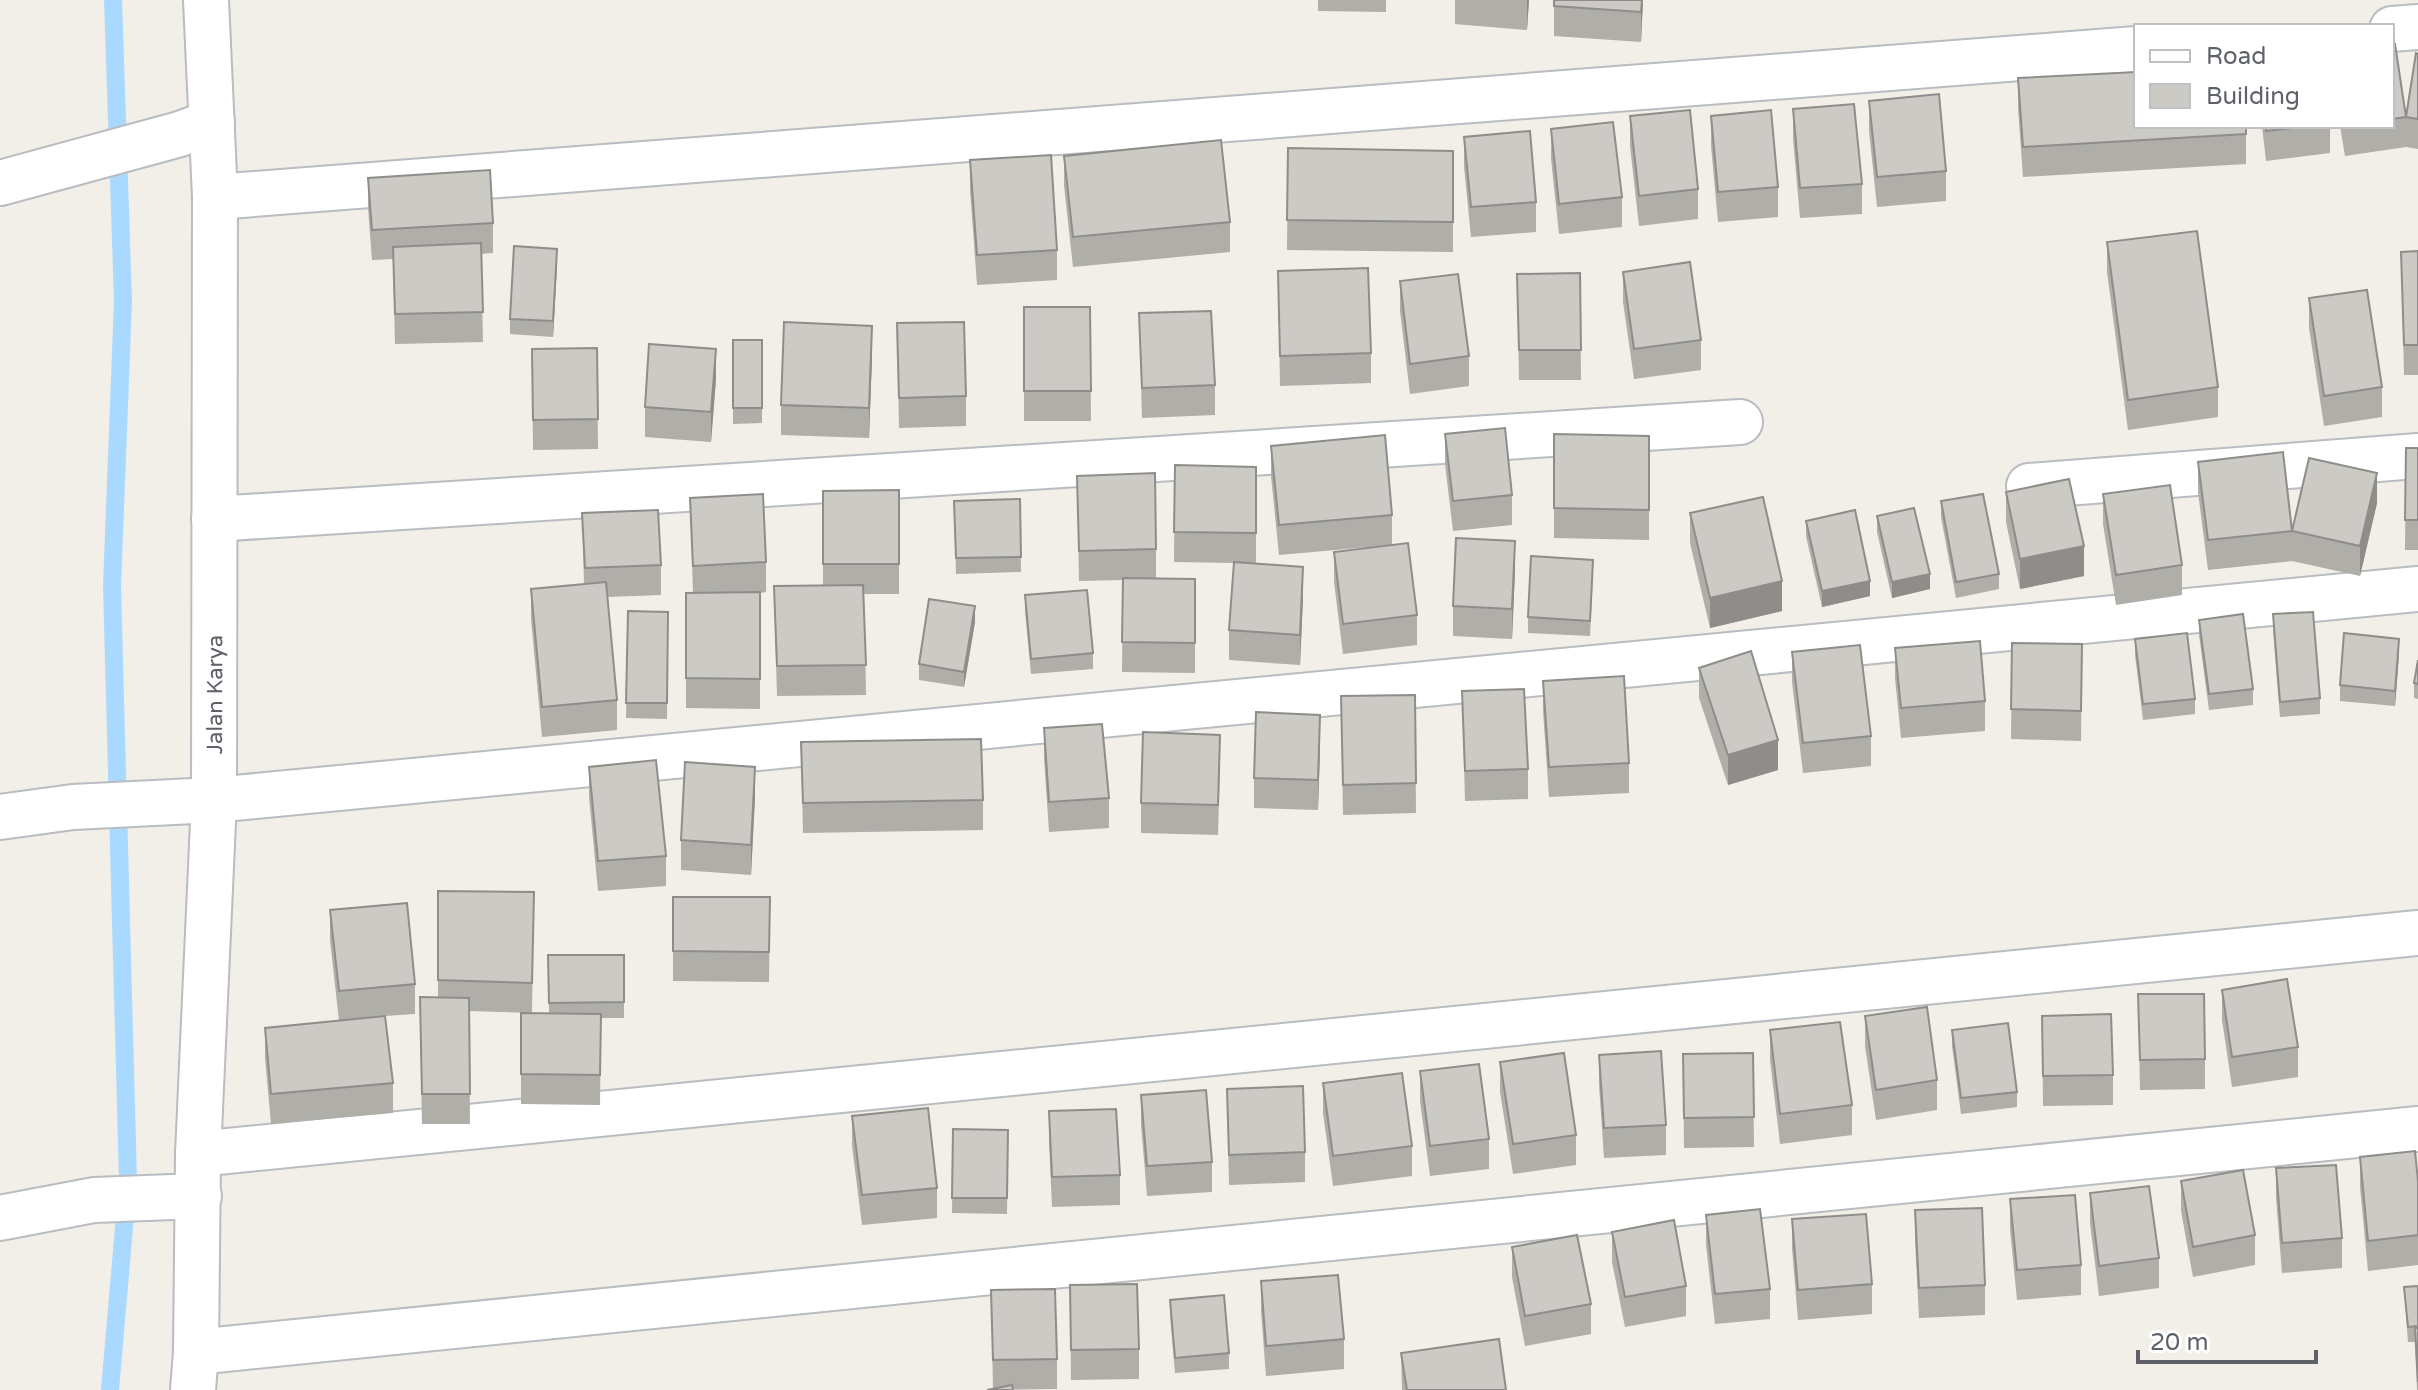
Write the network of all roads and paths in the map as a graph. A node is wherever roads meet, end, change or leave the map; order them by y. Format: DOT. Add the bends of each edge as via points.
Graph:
graph roads {
  1 [pos="206,0"];
  2 [pos="2418,27"];
  3 [pos="2394,29"];
  4 [pos="2134,49"];
  5 [pos="196,128"];
  6 [pos="0,183"];
  7 [pos="215,197"];
  8 [pos="1740,422"];
  9 [pos="2418,456"];
  10 [pos="2029,486"];
  11 [pos="214,519"];
  12 [pos="2418,589"];
  13 [pos="214,800"];
  14 [pos="0,817"];
  15 [pos="2418,933"];
  16 [pos="2418,1129"];
  17 [pos="198,1175"];
  18 [pos="0,1218"];
  19 [pos="194,1371"];
  1 -- 5 [label="street, Jalan Karya"];
  2 -- 3 [label="street"];
  4 -- 7 [label="street"];
  5 -- 6 [label="street"];
  5 -- 7 [label="street, Jalan Karya"];
  7 -- 11 [label="street, Jalan Karya"];
  8 -- 11 [label="street"];
  9 -- 10 [label="street"];
  11 -- 13 [label="street, Jalan Karya"];
  12 -- 13 [label="street"];
  13 -- 14 [label="street" via="73,807"];
  13 -- 17 [label="street, Jalan Karya"];
  15 -- 17 [label="street"];
  16 -- 19 [label="street"];
  17 -- 18 [label="street" via="149,1197 94,1200"];
  17 -- 19 [label="street, Jalan Karya"];
}
